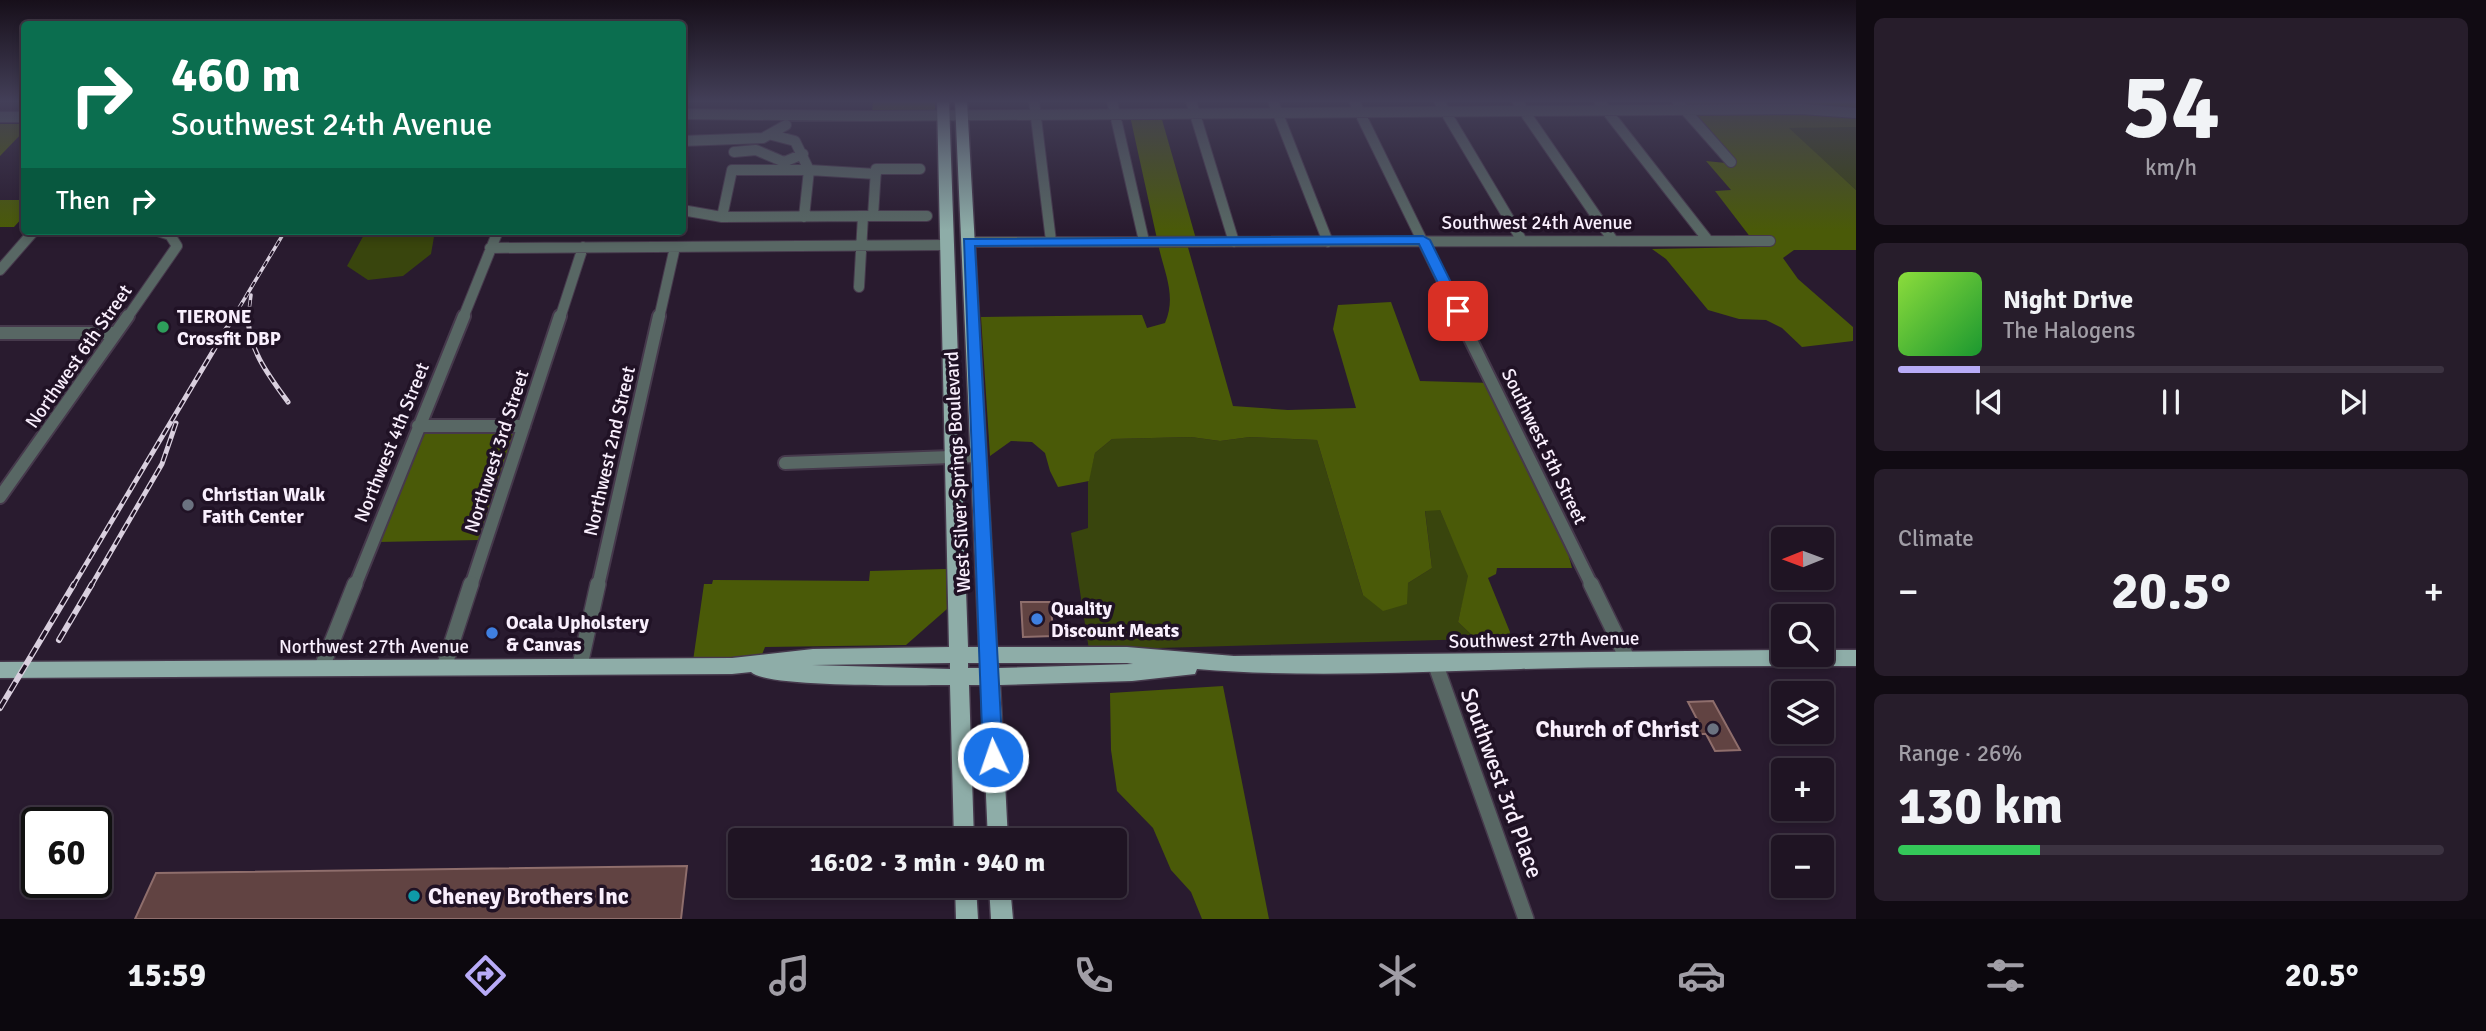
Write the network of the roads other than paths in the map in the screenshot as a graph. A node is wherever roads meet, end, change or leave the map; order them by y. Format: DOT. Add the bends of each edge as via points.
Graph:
graph roads {
  1 [pos="735,144"];
  2 [pos="758,144"];
  3 [pos="798,144"];
  4 [pos="944,144"];
  5 [pos="964,144"];
  6 [pos="1039,144"];
  7 [pos="1122,144"];
  8 [pos="1204,144"];
  9 [pos="1290,144"];
  10 [pos="1376,144"];
  11 [pos="1464,144"];
  12 [pos="1547,144"];
  13 [pos="1632,144"];
  14 [pos="1715,144"];
  15 [pos="758,151"];
  16 [pos="734,152"];
  17 [pos="803,154"];
  18 [pos="1731,162"];
  19 [pos="920,169"];
  20 [pos="732,170"];
  21 [pos="809,170"];
  22 [pos="876,174"];
  23 [pos="686,211"];
  24 [pos="722,216"];
  25 [pos="868,216"];
  26 [pos="927,216"];
  27 [pos="804,217"];
  28 [pos="946,219"];
  29 [pos="31,235"];
  30 [pos="166,235"];
  31 [pos="496,235"];
  32 [pos="1521,239"];
  33 [pos="1612,239"];
  34 [pos="1707,239"];
  35 [pos="1423,240"];
  36 [pos="1051,241"];
  37 [pos="1144,241"];
  38 [pos="1770,241"];
  39 [pos="968,242"];
  40 [pos="1234,242"];
  41 [pos="1328,242"];
  42 [pos="947,245"];
  43 [pos="861,246"];
  44 [pos="583,247"];
  45 [pos="675,247"];
  46 [pos="490,248"];
  47 [pos="969,266"];
  48 [pos="0,270"];
  49 [pos="859,287"];
  50 [pos="0,333"];
  51 [pos="116,333"];
  52 [pos="418,426"];
  53 [pos="524,426"];
  54 [pos="954,456"];
  55 [pos="979,456"];
  56 [pos="785,463"];
  57 [pos="0,497"];
  58 [pos="958,655"];
  59 [pos="988,655"];
  60 [pos="1627,658"];
  61 [pos="1856,658"];
  62 [pos="1435,663"];
  63 [pos="1234,664"];
  64 [pos="580,665"];
  65 [pos="733,666"];
  66 [pos="322,667"];
  67 [pos="444,667"];
  68 [pos="0,670"];
  69 [pos="959,677"];
  70 [pos="989,677"];
  71 [pos="964,828"];
  72 [pos="997,828"];
  73 [pos="966,898"];
  74 [pos="1001,898"];
  75 [pos="967,919"];
  76 [pos="1002,919"];
  77 [pos="1526,919"];
  1 -- 16 [label="street"];
  2 -- 15 [label="street"];
  3 -- 17 [label="street"];
  4 -- 28 [label="main road, West Silver Springs Boulevard"];
  5 -- 39 [label="main road, West Silver Springs Boulevard"];
  6 -- 36 [label="street"];
  7 -- 37 [label="street"];
  8 -- 40 [label="street"];
  9 -- 41 [label="street"];
  10 -- 35 [label="street, Southwest 5th Street"];
  11 -- 32 [label="street"];
  12 -- 33 [label="street"];
  13 -- 34 [label="street"];
  14 -- 18 [label="street"];
  15 -- 16 [label="street"];
  15 -- 17 [label="street" via="781,162"];
  16 -- 20 [label="street"];
  17 -- 21 [label="street"];
  19 -- 22 [label="street" via="876,169"];
  20 -- 21 [label="street"];
  20 -- 24 [label="street"];
  21 -- 22 [label="street"];
  21 -- 27 [label="street"];
  22 -- 25 [label="street"];
  23 -- 24 [label="street"];
  24 -- 27 [label="street"];
  25 -- 26 [label="street"];
  25 -- 27 [label="street"];
  25 -- 43 [label="street"];
  28 -- 39 [label="main road" via="958,239"];
  28 -- 42 [label="main road, West Silver Springs Boulevard"];
  29 -- 48 [label="street"];
  30 -- 51 [label="street, Northwest 6th Street" via="177,246"];
  31 -- 46 [label="street, Northwest 4th Street"];
  32 -- 33 [label="street, Southwest 24th Avenue"];
  32 -- 35 [label="street, Southwest 24th Avenue"];
  33 -- 34 [label="street, Southwest 24th Avenue"];
  34 -- 38 [label="street, Southwest 24th Avenue"];
  35 -- 41 [label="street, Southwest 24th Avenue"];
  35 -- 60 [label="street, Southwest 5th Street"];
  36 -- 37 [label="street, Southwest 24th Avenue"];
  36 -- 39 [label="street, Southwest 24th Avenue"];
  37 -- 40 [label="street, Southwest 24th Avenue"];
  39 -- 47 [label="main road, West Silver Springs Boulevard"];
  40 -- 41 [label="street, Southwest 24th Avenue"];
  42 -- 43 [label="street"];
  42 -- 47 [label="main road"];
  42 -- 54 [label="main road, West Silver Springs Boulevard"];
  43 -- 45 [label="street"];
  43 -- 49 [label="street"];
  44 -- 45 [label="street"];
  44 -- 46 [label="street"];
  44 -- 53 [label="street, Northwest 3rd Street"];
  45 -- 64 [label="street, Northwest 2nd Street"];
  46 -- 52 [label="street, Northwest 4th Street"];
  47 -- 55 [label="main road, West Silver Springs Boulevard"];
  50 -- 51 [label="street"];
  51 -- 57 [label="street, Northwest 6th Street"];
  52 -- 53 [label="street"];
  52 -- 66 [label="street, Northwest 4th Street"];
  53 -- 67 [label="street, Northwest 3rd Street"];
  54 -- 55 [label="street"];
  54 -- 56 [label="street"];
  54 -- 58 [label="main road, West Silver Springs Boulevard"];
  55 -- 59 [label="main road, West Silver Springs Boulevard"];
  58 -- 59 [label="main road, Southwest 27th Avenue"];
  58 -- 65 [label="main road, Northwest 27th Avenue" via="813,657"];
  58 -- 69 [label="main road, West Silver Springs Boulevard"];
  59 -- 63 [label="main road, Southwest 27th Avenue" via="1127,655"];
  59 -- 70 [label="main road, West Silver Springs Boulevard"];
  60 -- 61 [label="main road, Southwest 27th Avenue"];
  60 -- 62 [label="main road, Southwest 27th Avenue"];
  62 -- 63 [label="main road, Southwest 27th Avenue"];
  62 -- 77 [label="street, Southwest 3rd Place"];
  63 -- 70 [label="main road, Southwest 27th Avenue"];
  64 -- 65 [label="main road, Northwest 27th Avenue"];
  64 -- 67 [label="main road, Northwest 27th Avenue"];
  65 -- 69 [label="main road, Southwest 27th Avenue" via="814,676"];
  66 -- 67 [label="main road, Northwest 27th Avenue"];
  66 -- 68 [label="main road, Northwest 27th Avenue"];
  69 -- 70 [label="main road, Southwest 27th Avenue"];
  69 -- 71 [label="main road, West Silver Springs Boulevard"];
  70 -- 72 [label="main road, West Silver Springs Boulevard"];
  73 -- 75 [label="main road"];
  74 -- 76 [label="main road"];
}
